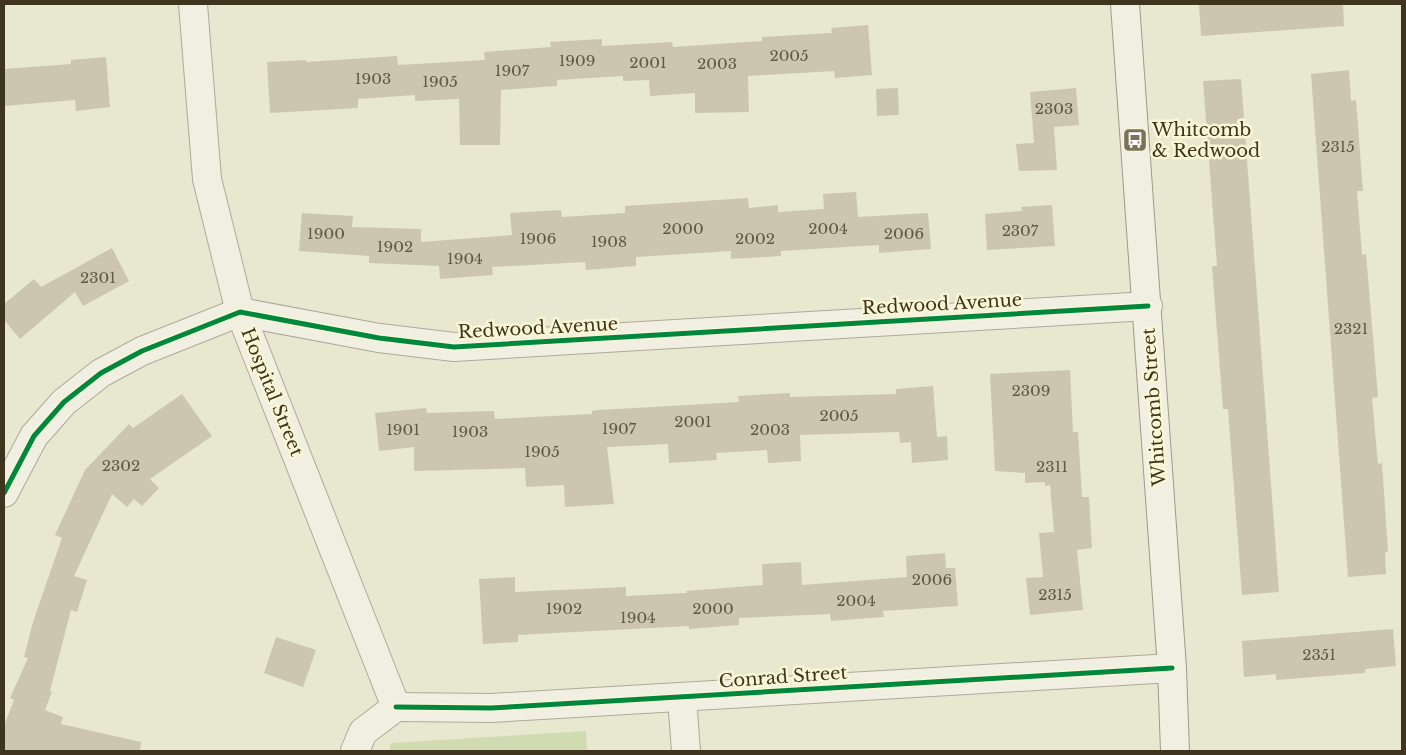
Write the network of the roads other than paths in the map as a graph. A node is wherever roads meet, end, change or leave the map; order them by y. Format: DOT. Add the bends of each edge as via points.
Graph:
graph roads {
  1 [pos="193,4"];
  2 [pos="1125,4"];
  3 [pos="1148,306"];
  4 [pos="240,312"];
  5 [pos="4,493"];
  6 [pos="1172,668"];
  7 [pos="682,698"];
  8 [pos="396,707"];
  9 [pos="355,751"];
  10 [pos="686,751"];
  11 [pos="1175,751"];
  1 -- 4 [label="street, Hospital Street" via="207,179"];
  2 -- 3 [label="street, Whitcomb Street"];
  3 -- 4 [label="street, Redwood Avenue" via="454,347 379,338"];
  3 -- 6 [label="street, Whitcomb Street"];
  4 -- 5 [label="street" via="142,351 101,373 64,402 34,436"];
  4 -- 8 [label="street, Hospital Street"];
  6 -- 7 [label="street, Conrad Street"];
  6 -- 11 [label="street, Whitcomb Street"];
  7 -- 8 [label="street, Conrad Street" via="492,708"];
  7 -- 10 [label="street"];
  8 -- 9 [label="street" via="363,732"];
}
